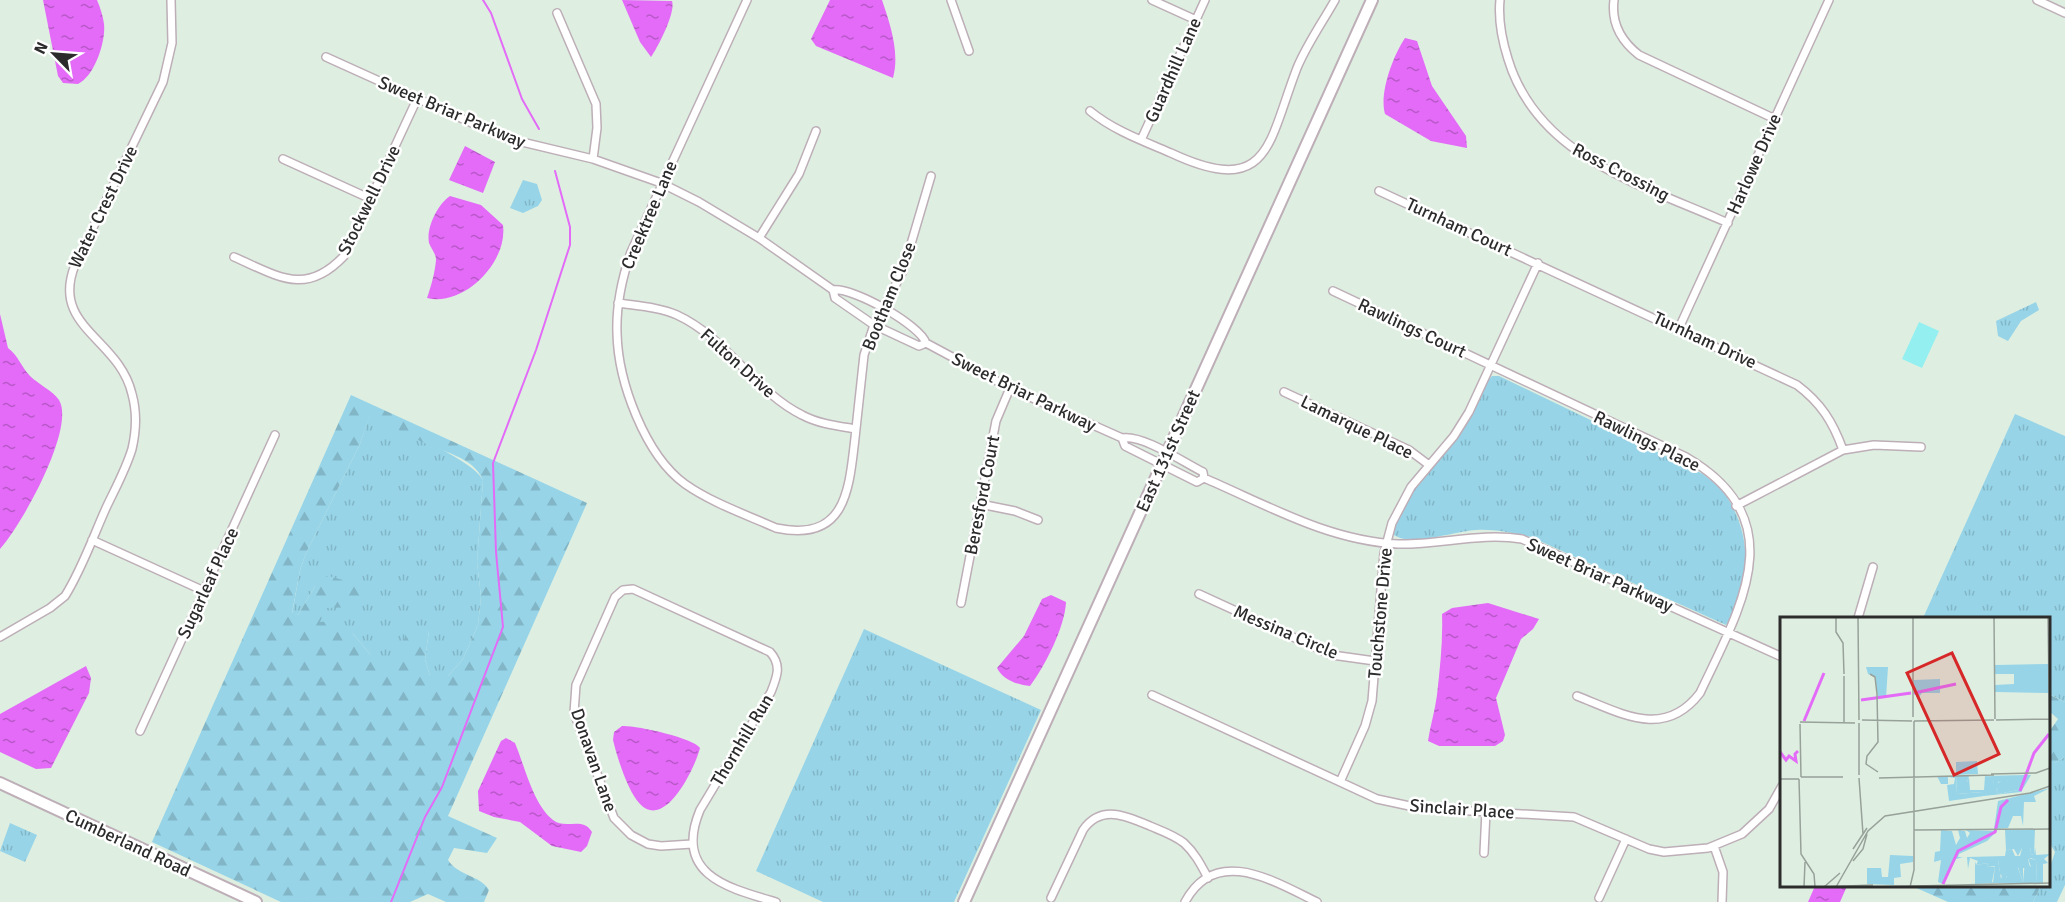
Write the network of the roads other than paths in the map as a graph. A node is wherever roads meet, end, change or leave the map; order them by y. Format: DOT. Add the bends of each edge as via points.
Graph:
graph roads {
  1 [pos="171,0"];
  2 [pos="747,0"];
  3 [pos="951,0"];
  4 [pos="1152,0"];
  5 [pos="1204,0"];
  6 [pos="1335,0"];
  7 [pos="1372,0"];
  8 [pos="1500,0"];
  9 [pos="1614,0"];
  10 [pos="1829,0"];
  11 [pos="2037,0"];
  12 [pos="2065,13"];
  13 [pos="557,14"];
  14 [pos="1196,20"];
  15 [pos="969,51"];
  16 [pos="326,57"];
  17 [pos="417,99"];
  18 [pos="1090,111"];
  19 [pos="1775,119"];
  20 [pos="816,131"];
  21 [pos="1141,140"];
  22 [pos="284,159"];
  23 [pos="593,159"];
  24 [pos="931,176"];
  25 [pos="661,183"];
  26 [pos="1379,191"];
  27 [pos="371,199"];
  28 [pos="1728,223"];
  29 [pos="759,238"];
  30 [pos="234,257"];
  31 [pos="1538,263"];
  32 [pos="834,290"];
  33 [pos="1333,291"];
  34 [pos="618,303"];
  35 [pos="883,308"];
  36 [pos="874,325"];
  37 [pos="1679,328"];
  38 [pos="926,344"];
  39 [pos="1490,365"];
  40 [pos="1010,388"];
  41 [pos="1284,392"];
  42 [pos="856,429"];
  43 [pos="275,435"];
  44 [pos="1122,438"];
  45 [pos="1922,447"];
  46 [pos="1843,450"];
  47 [pos="1164,459"];
  48 [pos="1429,465"];
  49 [pos="1204,478"];
  50 [pos="980,504"];
  51 [pos="1736,506"];
  52 [pos="830,519"];
  53 [pos="1038,520"];
  54 [pos="92,540"];
  55 [pos="1386,543"];
  56 [pos="1873,567"];
  57 [pos="623,590"];
  58 [pos="204,591"];
  59 [pos="1199,594"];
  60 [pos="961,603"];
  61 [pos="1858,617"];
  62 [pos="1728,632"];
  63 [pos="0,637"];
  64 [pos="1780,656"];
  65 [pos="1375,661"];
  66 [pos="1152,695"];
  67 [pos="1577,696"];
  68 [pos="140,730"];
  69 [pos="1340,782"];
  70 [pos="0,783"];
  71 [pos="1780,790"];
  72 [pos="1486,811"];
  73 [pos="1626,839"];
  74 [pos="693,844"];
  75 [pos="1714,846"];
  76 [pos="1484,854"];
  77 [pos="1208,878"];
  78 [pos="1051,898"];
  79 [pos="1599,898"];
  80 [pos="256,902"];
  81 [pos="776,902"];
  82 [pos="964,902"];
  83 [pos="1185,902"];
  84 [pos="1317,902"];
  85 [pos="1722,902"];
  1 -- 54 [label="street, Water Crest Drive" via="172,43 163,82 69,284 77,318 121,366 135,406 132,450"];
  2 -- 25 [label="street, Creektree Lane"];
  3 -- 15 [label="street"];
  4 -- 14 [label="street"];
  5 -- 14 [label="street, Guardhill Lane"];
  6 -- 21 [label="street" via="1299,64 1272,141 1262,155 1245,166 1216,170"];
  7 -- 47 [label="street, East 131st Street"];
  8 -- 28 [label="street, Ross Crossing" via="1504,45 1514,77 1543,124 1573,150 1597,164"];
  9 -- 19 [label="street" via="1621,38 1639,55"];
  10 -- 19 [label="street, Harlowe Drive"];
  11 -- 12 [label="street"];
  13 -- 23 [label="street" via="596,104"];
  14 -- 21 [label="street, Guardhill Lane"];
  16 -- 17 [label="street, Sweet Briar Parkway"];
  17 -- 23 [label="street, Sweet Briar Parkway" via="505,138"];
  17 -- 27 [label="street, Stockwell Drive"];
  18 -- 21 [label="street" via="1103,122"];
  19 -- 28 [label="street, Harlowe Drive"];
  20 -- 29 [label="street" via="799,174"];
  22 -- 27 [label="street"];
  23 -- 25 [label="street, Sweet Briar Parkway"];
  24 -- 35 [label="street, Bootham Close" via="903,272"];
  25 -- 29 [label="street, Sweet Briar Parkway"];
  25 -- 34 [label="street, Creektree Lane" via="631,252"];
  26 -- 31 [label="street, Turnham Court"];
  27 -- 30 [label="street, Stockwell Drive" via="344,256 333,268 312,278 289,281"];
  28 -- 37 [label="street, Harlowe Drive"];
  29 -- 32 [label="street, Sweet Briar Parkway"];
  31 -- 37 [label="street, Turnham Drive"];
  31 -- 39 [label="street, Touchstone Drive"];
  32 -- 35 [label="street, Sweet Briar Parkway" via="842,289"];
  32 -- 36 [label="street, Sweet Briar Parkway" via="835,298"];
  33 -- 39 [label="street, Rawlings Court"];
  34 -- 42 [label="street, Fulton Drive" via="660,309 688,320 790,408 815,421"];
  34 -- 52 [label="street, Creektree Lane" via="621,366 640,424 666,467 698,492 777,528 791,532 809,530"];
  35 -- 36 [label="street, Bootham Close"];
  35 -- 38 [label="street, Sweet Briar Parkway" via="924,335"];
  36 -- 38 [label="street, Sweet Briar Parkway" via="919,346"];
  36 -- 42 [label="street, Bootham Close" via="864,355"];
  37 -- 46 [label="street, Turnham Drive" via="1797,385 1820,405"];
  38 -- 40 [label="street, Sweet Briar Parkway"];
  39 -- 48 [label="street, Touchstone Drive" via="1464,422"];
  39 -- 51 [label="street, Rawlings Place" via="1694,462 1717,480"];
  40 -- 44 [label="street, Sweet Briar Parkway"];
  40 -- 50 [label="street, Beresford Court" via="996,421"];
  41 -- 48 [label="street, Lamarque Place" via="1409,450"];
  42 -- 52 [label="street, Bootham Close" via="850,487"];
  43 -- 58 [label="street, Sugarleaf Place"];
  44 -- 47 [label="street, Sweet Briar Parkway" via="1130,437"];
  44 -- 47 [label="street, Sweet Briar Parkway" via="1125,446"];
  45 -- 46 [label="street" via="1874,445"];
  46 -- 51 [label="street"];
  47 -- 49 [label="street, Sweet Briar Parkway" via="1203,472"];
  47 -- 49 [label="street, Sweet Briar Parkway" via="1197,482"];
  47 -- 82 [label="street, East 131st Street"];
  48 -- 55 [label="street, Touchstone Drive" via="1401,504"];
  49 -- 55 [label="street, Sweet Briar Parkway" via="1333,533"];
  50 -- 53 [label="street"];
  50 -- 60 [label="street, Beresford Court"];
  51 -- 62 [label="street, Rawlings Place" via="1745,527 1750,562 1748,583"];
  54 -- 58 [label="street"];
  54 -- 63 [label="street, Water Crest Drive" via="65,596"];
  55 -- 62 [label="street, Sweet Briar Parkway" via="1522,539"];
  55 -- 65 [label="street, Touchstone Drive"];
  56 -- 61 [label="street"];
  57 -- 74 [label="street, Donavan Lane" via="615,597 576,685 574,713 614,818 631,835 648,844"];
  57 -- 74 [label="street, Thornhill Run" via="633,589 770,652 776,659 778,674 771,692 700,810"];
  58 -- 68 [label="street, Sugarleaf Place"];
  59 -- 65 [label="street, Messina Circle" via="1332,655"];
  62 -- 64 [label="street, Sweet Briar Parkway"];
  62 -- 67 [label="street, Rawlings Place" via="1700,693 1676,715 1640,719"];
  65 -- 69 [label="street, Touchstone Drive" via="1368,717"];
  66 -- 69 [label="street, Sinclair Place"];
  69 -- 72 [label="street, Sinclair Place" via="1377,799 1405,806"];
  70 -- 80 [label="street, Cumberland Road"];
  71 -- 75 [label="street, Sinclair Place" via="1758,821 1742,834"];
  72 -- 73 [label="street, Sinclair Place" via="1574,817"];
  72 -- 76 [label="street"];
  73 -- 75 [label="street, Sinclair Place" via="1664,852"];
  73 -- 79 [label="street"];
  74 -- 81 [label="street" via="704,871 724,886"];
  75 -- 85 [label="street" via="1723,872"];
  77 -- 78 [label="street" via="1192,852 1178,839 1126,815 1105,814 1091,820 1083,830"];
  77 -- 83 [label="street"];
  77 -- 84 [label="street" via="1222,872 1244,871"];
}
